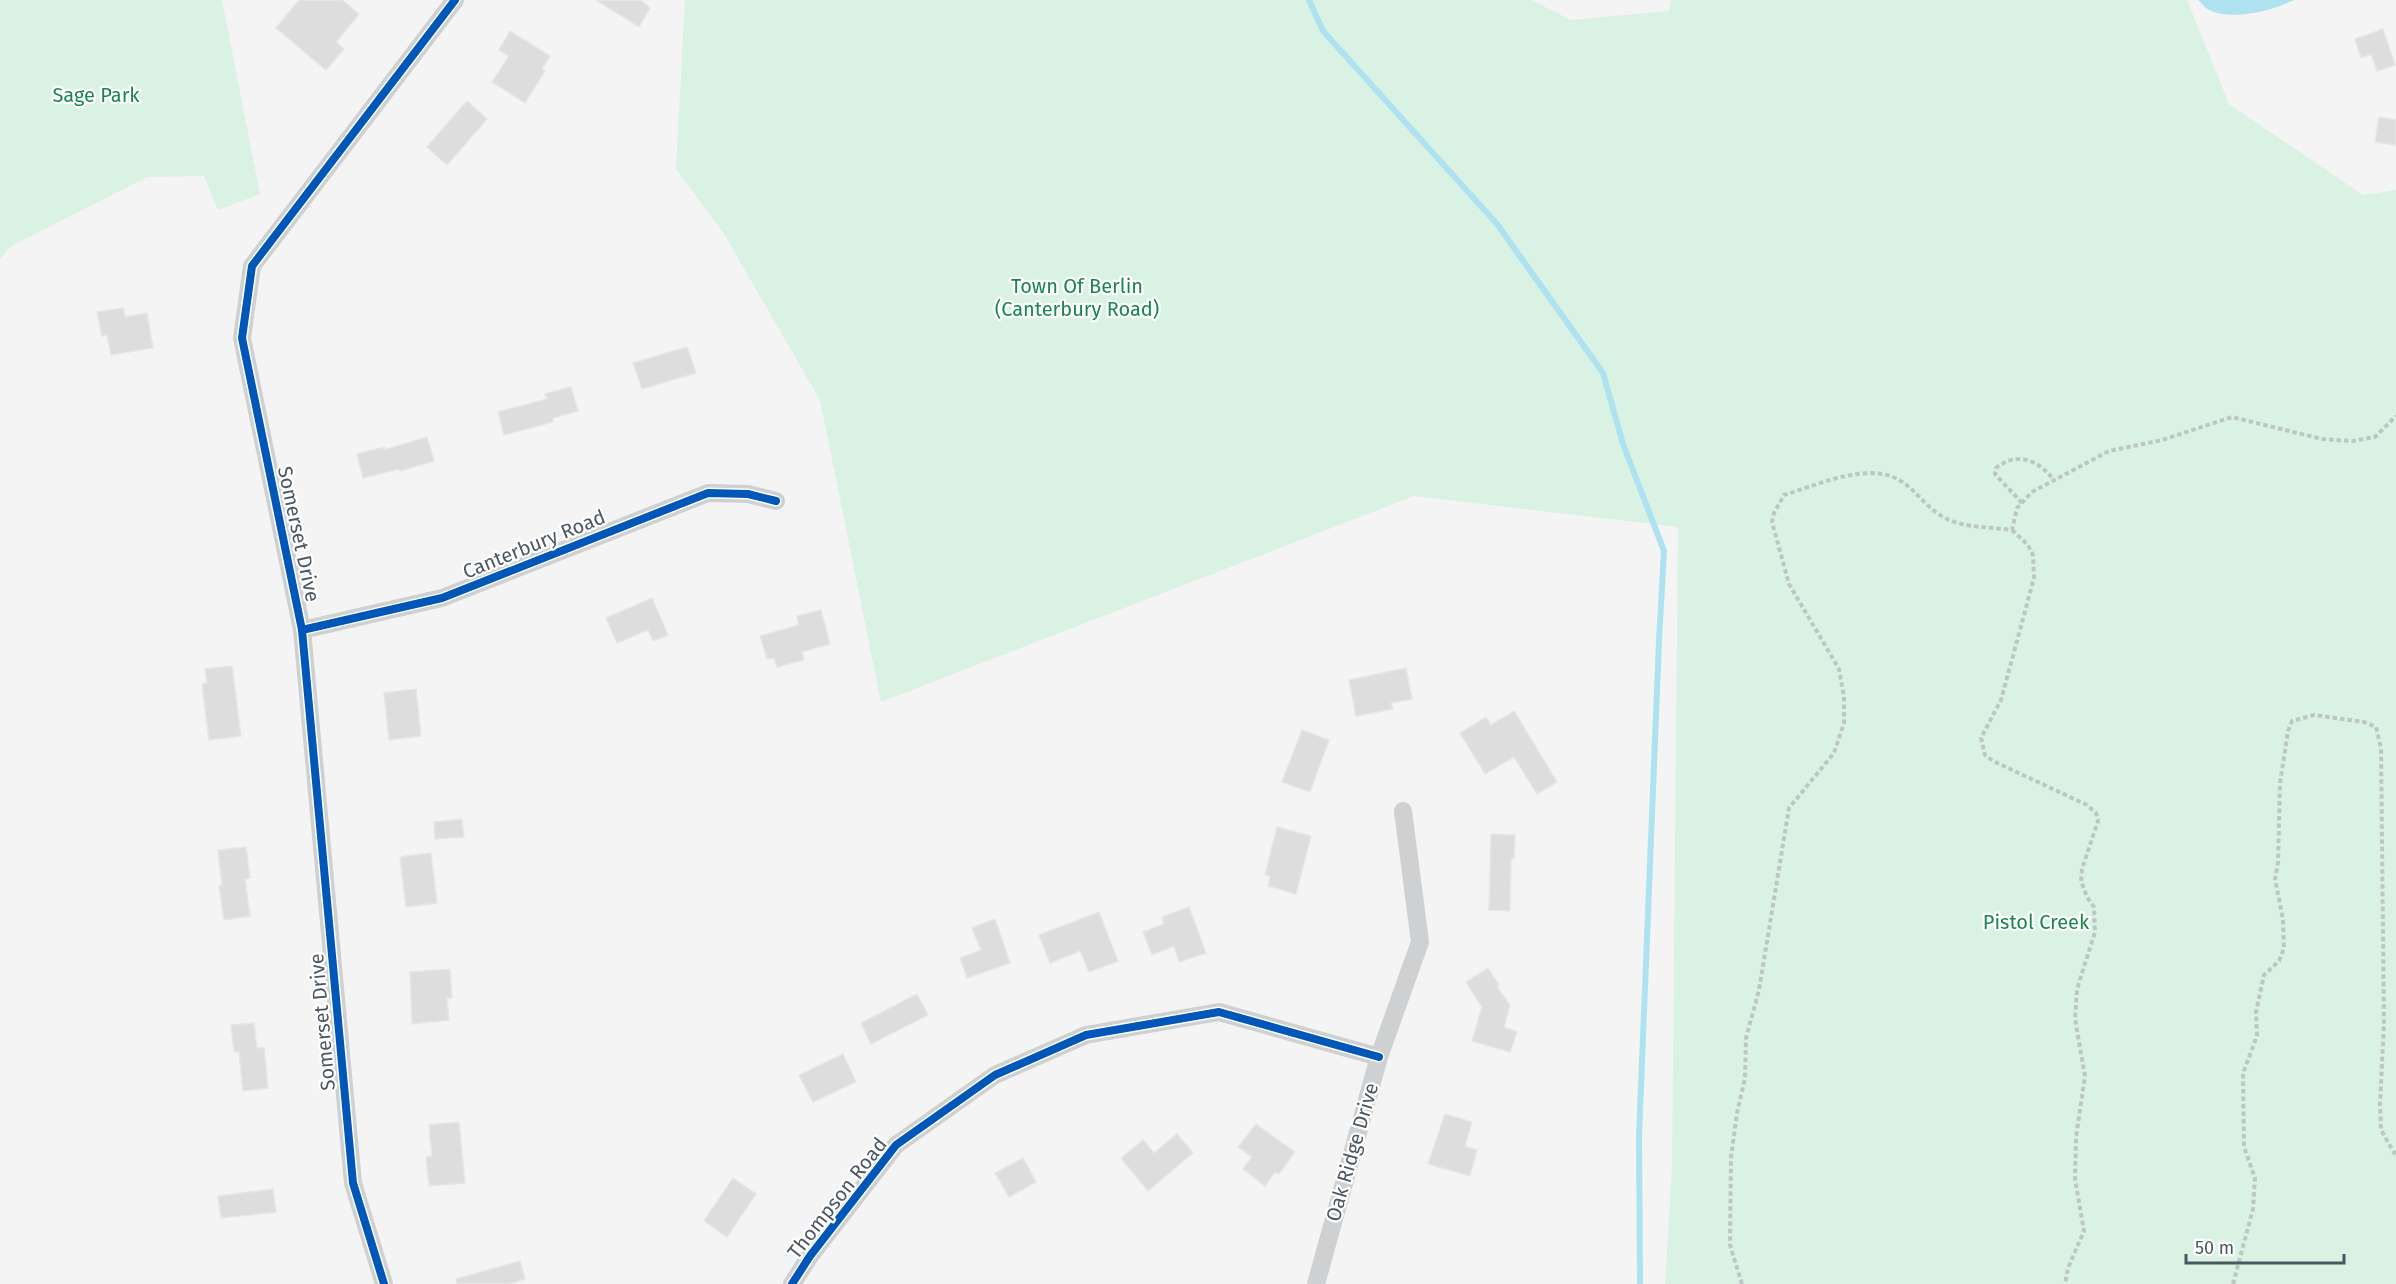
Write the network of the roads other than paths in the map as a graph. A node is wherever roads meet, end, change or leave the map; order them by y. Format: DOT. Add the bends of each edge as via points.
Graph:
graph roads {
  1 [pos="455,0"];
  2 [pos="776,501"];
  3 [pos="302,630"];
  4 [pos="1403,811"];
  5 [pos="1379,1057"];
  6 [pos="384,1284"];
  7 [pos="792,1284"];
  8 [pos="1316,1284"];
  1 -- 3 [label="street, Somerset Drive" via="252,266 242,338"];
  2 -- 3 [label="street, Canterbury Road" via="748,494 708,493 442,598"];
  3 -- 6 [label="street, Somerset Drive" via="353,1183"];
  4 -- 5 [label="street, Oak Ridge Drive" via="1420,942"];
  5 -- 7 [label="street, Thompson Road" via="1219,1012 1086,1035 995,1075 896,1145"];
  5 -- 8 [label="street, Oak Ridge Drive"];
}
